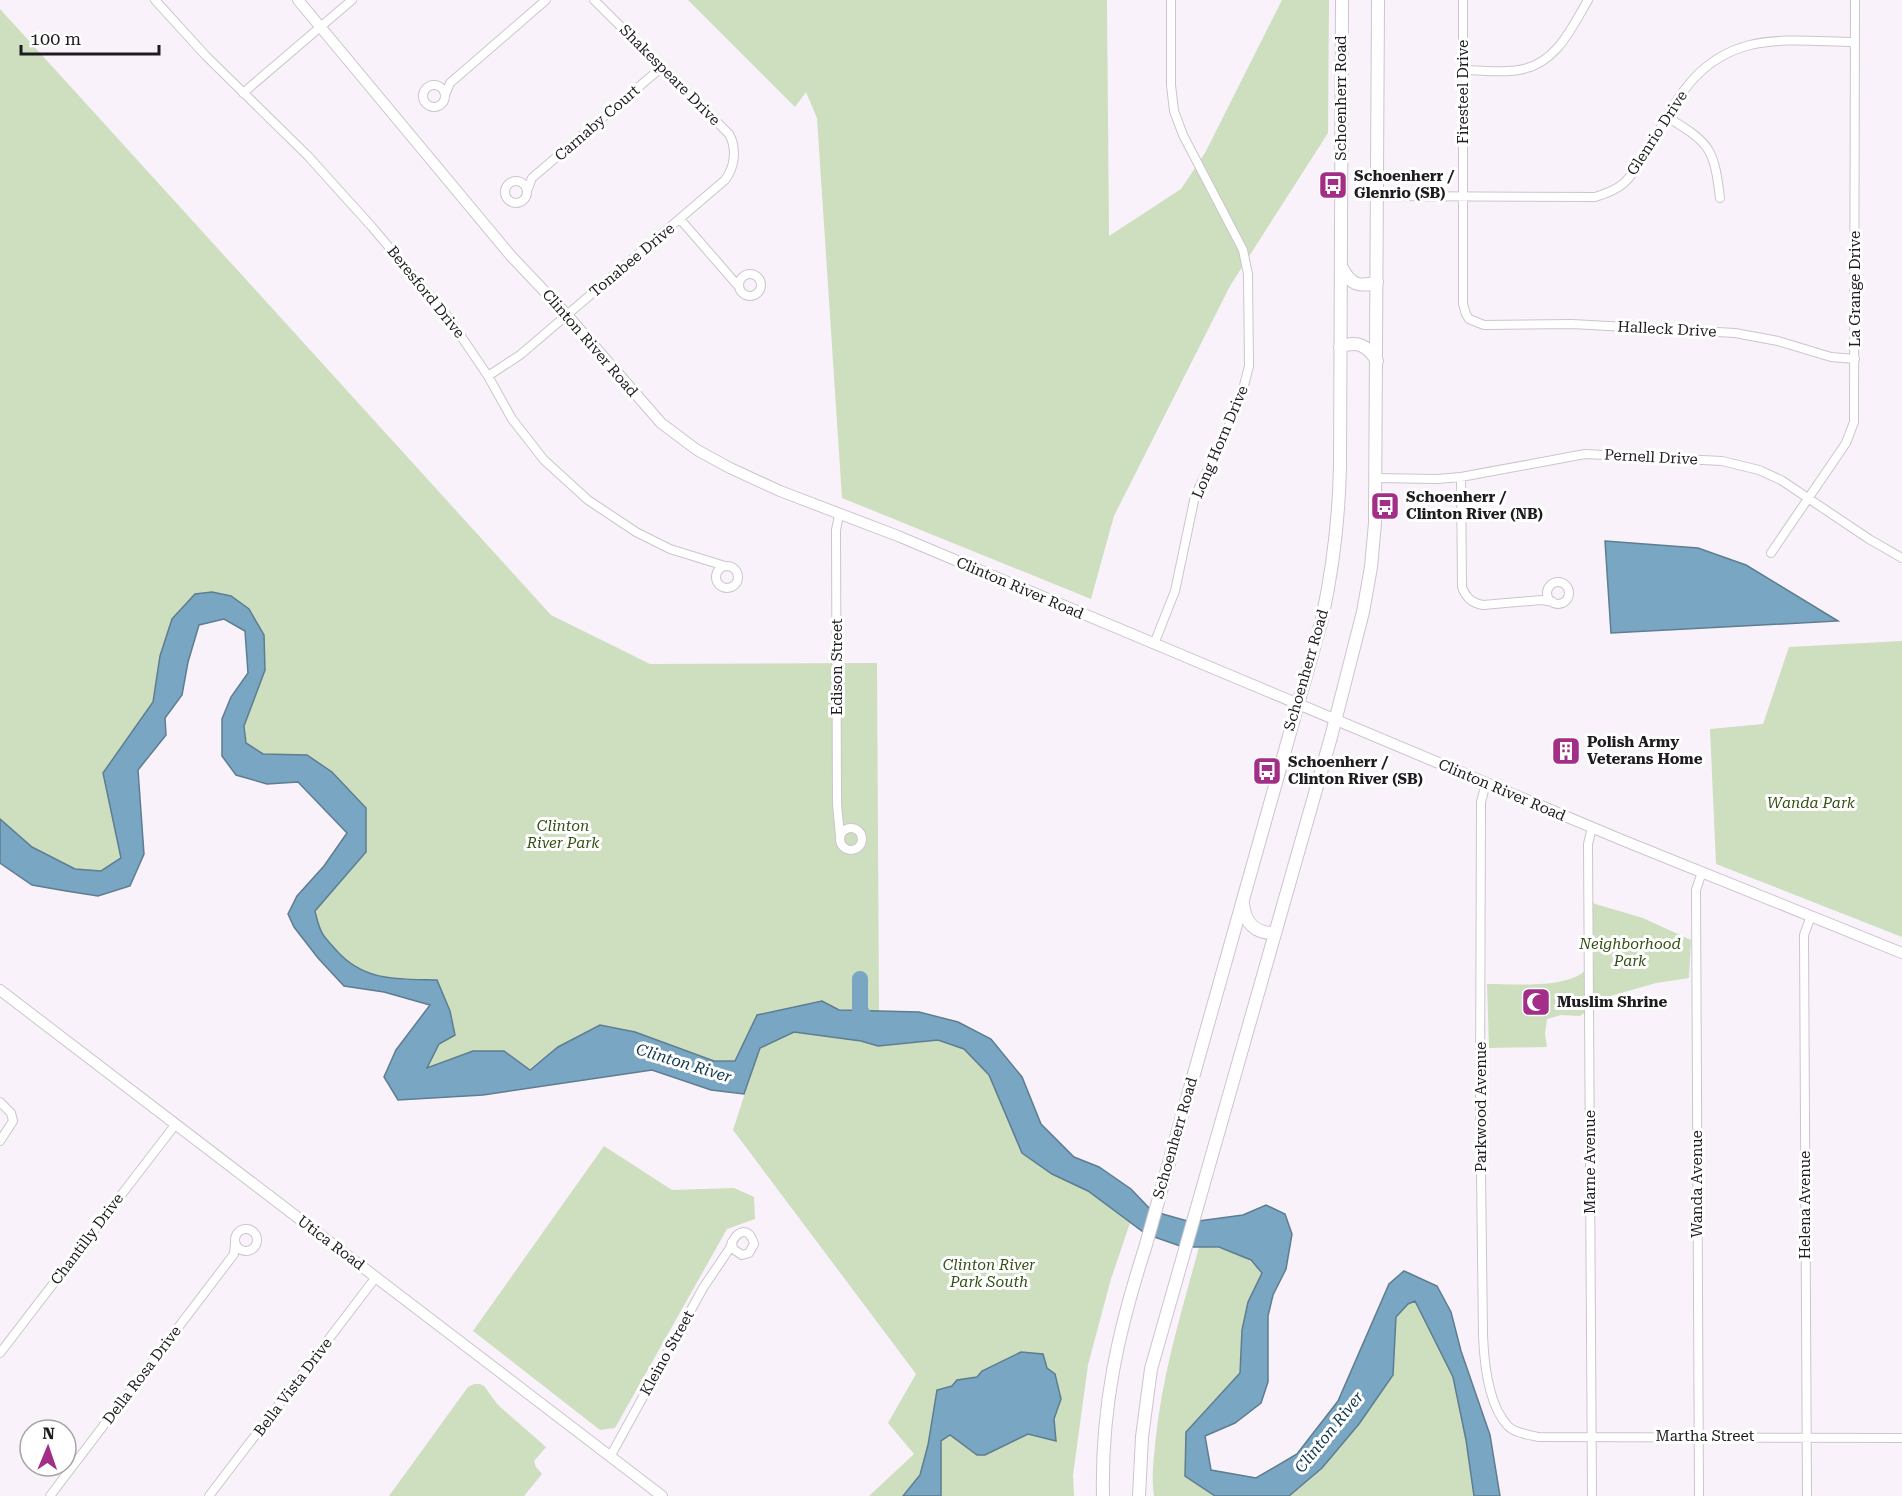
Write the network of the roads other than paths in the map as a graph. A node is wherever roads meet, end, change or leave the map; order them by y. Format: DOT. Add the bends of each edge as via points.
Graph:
graph roads {
  1 [pos="155,0"];
  2 [pos="298,0"];
  3 [pos="352,0"];
  4 [pos="546,0"];
  5 [pos="594,0"];
  6 [pos="1171,0"];
  7 [pos="1342,0"];
  8 [pos="1378,0"];
  9 [pos="1463,0"];
  10 [pos="1588,0"];
  11 [pos="1855,0"];
  12 [pos="320,27"];
  13 [pos="1855,42"];
  14 [pos="662,67"];
  15 [pos="1464,70"];
  16 [pos="450,82"];
  17 [pos="436,85"];
  18 [pos="243,93"];
  19 [pos="445,96"];
  20 [pos="1667,117"];
  21 [pos="734,156"];
  22 [pos="532,178"];
  23 [pos="518,181"];
  24 [pos="527,191"];
  25 [pos="1377,196"];
  26 [pos="1463,197"];
  27 [pos="1720,198"];
  28 [pos="680,219"];
  29 [pos="1341,265"];
  30 [pos="745,275"];
  31 [pos="731,276"];
  32 [pos="1377,282"];
  33 [pos="739,287"];
  34 [pos="567,315"];
  35 [pos="1475,322"];
  36 [pos="1340,347"];
  37 [pos="1855,359"];
  38 [pos="1377,361"];
  39 [pos="488,376"];
  40 [pos="1461,477"];
  41 [pos="1376,478"];
  42 [pos="1810,498"];
  43 [pos="839,515"];
  44 [pos="1771,553"];
  45 [pos="1902,558"];
  46 [pos="706,561"];
  47 [pos="725,566"];
  48 [pos="716,578"];
  49 [pos="1548,590"];
  50 [pos="1542,600"];
  51 [pos="1553,602"];
  52 [pos="1154,644"];
  53 [pos="1298,704"];
  54 [pos="1336,719"];
  55 [pos="1486,783"];
  56 [pos="839,820"];
  57 [pos="852,828"];
  58 [pos="1592,828"];
  59 [pos="840,836"];
  60 [pos="1702,873"];
  61 [pos="1243,898"];
  62 [pos="1811,916"];
  63 [pos="1275,933"];
  64 [pos="1902,953"];
  65 [pos="0,990"];
  66 [pos="0,1102"];
  67 [pos="175,1125"];
  68 [pos="0,1141"];
  69 [pos="732,1242"];
  70 [pos="235,1243"];
  71 [pos="246,1251"];
  72 [pos="234,1254"];
  73 [pos="726,1254"];
  74 [pos="738,1254"];
  75 [pos="376,1277"];
  76 [pos="0,1353"];
  77 [pos="1509,1427"];
  78 [pos="1591,1436"];
  79 [pos="1699,1436"];
  80 [pos="1806,1436"];
  81 [pos="1902,1438"];
  82 [pos="611,1455"];
  83 [pos="50,1496"];
  84 [pos="209,1496"];
  85 [pos="662,1496"];
  86 [pos="1102,1496"];
  87 [pos="1139,1496"];
  88 [pos="1592,1496"];
  89 [pos="1699,1496"];
  90 [pos="1807,1496"];
  1 -- 18 [label="street, Beresford Drive"];
  2 -- 12 [label="street, Clinton River Road"];
  3 -- 12 [label="street"];
  4 -- 16 [label="street"];
  5 -- 14 [label="street, Shakespeare Drive"];
  6 -- 52 [label="street, Long Horn Drive" via="1174,111 1243,250 1248,274 1249,366 1239,405 1196,496 1175,591"];
  7 -- 29 [label="main road, Schoenherr Road"];
  8 -- 25 [label="main road"];
  9 -- 15 [label="street, Firesteel Drive"];
  10 -- 15 [label="street" via="1559,47 1534,66 1519,70"];
  11 -- 13 [label="street, La Grange Drive"];
  12 -- 18 [label="street"];
  12 -- 34 [label="street, Clinton River Road" via="511,256"];
  13 -- 20 [label="street, Glenrio Drive" via="1774,42 1731,51 1698,72"];
  13 -- 37 [label="street, La Grange Drive"];
  14 -- 21 [label="street, Shakespeare Drive" via="729,134"];
  14 -- 22 [label="street, Carnaby Court"];
  15 -- 26 [label="street, Firesteel Drive"];
  16 -- 17 [label="street"];
  16 -- 19 [label="street"];
  17 -- 19 [label="street"];
  17 -- 19 [label="street" via="426,88 424,102 437,107"];
  18 -- 39 [label="street, Beresford Drive" via="308,156 372,227 448,317"];
  20 -- 26 [label="street, Glenrio Drive" via="1635,171 1612,191 1595,197"];
  20 -- 27 [label="street" via="1707,145 1716,164"];
  21 -- 28 [label="street, Tonabee Drive" via="725,180"];
  22 -- 23 [label="street, Carnaby Court"];
  22 -- 24 [label="street, Carnaby Court"];
  23 -- 24 [label="street" via="525,184"];
  23 -- 24 [label="street" via="506,188 509,201 523,201"];
  25 -- 26 [label="street, Glenrio Drive"];
  25 -- 32 [label="main road"];
  26 -- 35 [label="street, Firesteel Drive" via="1463,304 1466,314"];
  28 -- 31 [label="street"];
  28 -- 34 [label="street, Tonabee Drive"];
  29 -- 32 [label="main road" via="1356,284"];
  29 -- 36 [label="main road, Schoenherr Road"];
  30 -- 31 [label="street"];
  30 -- 33 [label="street"];
  30 -- 33 [label="street" via="759,278 759,291 746,295"];
  31 -- 33 [label="street"];
  32 -- 38 [label="main road"];
  34 -- 39 [label="street, Tonabee Drive"];
  34 -- 43 [label="street, Clinton River Road" via="636,397 684,442 710,459"];
  35 -- 37 [label="street, Halleck Drive" via="1735,333 1831,357"];
  36 -- 38 [label="main road" via="1360,345"];
  36 -- 53 [label="main road, Schoenherr Road" via="1339,490 1334,553 1322,619"];
  37 -- 42 [label="street, La Grange Drive" via="1852,432"];
  38 -- 41 [label="main road"];
  39 -- 46 [label="street, Beresford Drive" via="531,445 588,500 670,549"];
  40 -- 41 [label="street, Pernell Drive"];
  40 -- 42 [label="street, Pernell Drive" via="1585,454 1666,457 1741,464 1781,480"];
  40 -- 50 [label="street" via="1464,594 1483,605"];
  41 -- 54 [label="main road" via="1368,586"];
  42 -- 44 [label="street, La Grange Drive"];
  42 -- 45 [label="street, Pernell Drive"];
  43 -- 52 [label="street, Clinton River Road"];
  43 -- 56 [label="street, Edison Street" via="836,578"];
  46 -- 47 [label="street, Beresford Drive"];
  46 -- 48 [label="street"];
  47 -- 48 [label="street" via="718,570"];
  47 -- 48 [label="street" via="737,572 738,583 725,588 718,585"];
  49 -- 50 [label="street"];
  49 -- 51 [label="street"];
  49 -- 51 [label="street" via="1555,583 1568,587 1566,600"];
  50 -- 51 [label="street"];
  52 -- 53 [label="street, Clinton River Road"];
  53 -- 54 [label="street, Clinton River Road"];
  53 -- 61 [label="main road, Schoenherr Road"];
  54 -- 55 [label="street, Clinton River Road"];
  54 -- 63 [label="main road"];
  55 -- 58 [label="street, Clinton River Road"];
  55 -- 77 [label="street, Parkwood Avenue" via="1481,802 1483,1335 1489,1382 1495,1403"];
  56 -- 57 [label="street"];
  56 -- 59 [label="street, Edison Street"];
  57 -- 59 [label="street"];
  57 -- 59 [label="street" via="862,837 856,849 845,849"];
  58 -- 60 [label="street, Clinton River Road"];
  58 -- 78 [label="street, Marne Avenue" via="1588,844"];
  60 -- 62 [label="street, Clinton River Road"];
  60 -- 79 [label="street, Wanda Avenue" via="1696,890"];
  61 -- 63 [label="main road" via="1251,926"];
  61 -- 86 [label="main road, Schoenherr Road" via="1127,1304 1110,1378 1102,1451"];
  62 -- 64 [label="street, Clinton River Road"];
  62 -- 80 [label="street, Helena Avenue" via="1804,935"];
  63 -- 87 [label="main road" via="1151,1369"];
  65 -- 67 [label="street, Utica Road"];
  66 -- 68 [label="street" via="13,1121"];
  67 -- 75 [label="street, Utica Road"];
  67 -- 76 [label="street, Chantilly Drive"];
  69 -- 73 [label="street, Kleino Street"];
  69 -- 74 [label="street"];
  69 -- 74 [label="street" via="738,1233 752,1237 752,1251"];
  70 -- 71 [label="street"];
  70 -- 71 [label="street" via="240,1230 254,1231 256,1245"];
  70 -- 72 [label="street"];
  71 -- 72 [label="street"];
  72 -- 83 [label="street, Della Rosa Drive"];
  73 -- 74 [label="street"];
  73 -- 82 [label="street, Kleino Street" via="703,1288"];
  75 -- 82 [label="street, Utica Road"];
  75 -- 84 [label="street, Bella Vista Drive"];
  77 -- 78 [label="street, Martha Street" via="1539,1437"];
  78 -- 79 [label="street, Martha Street"];
  78 -- 88 [label="street, Marne Avenue"];
  79 -- 80 [label="street, Martha Street"];
  79 -- 89 [label="street, Wanda Avenue"];
  80 -- 81 [label="street, Martha Street"];
  80 -- 90 [label="street, Helena Avenue"];
  82 -- 85 [label="street, Utica Road"];
}
